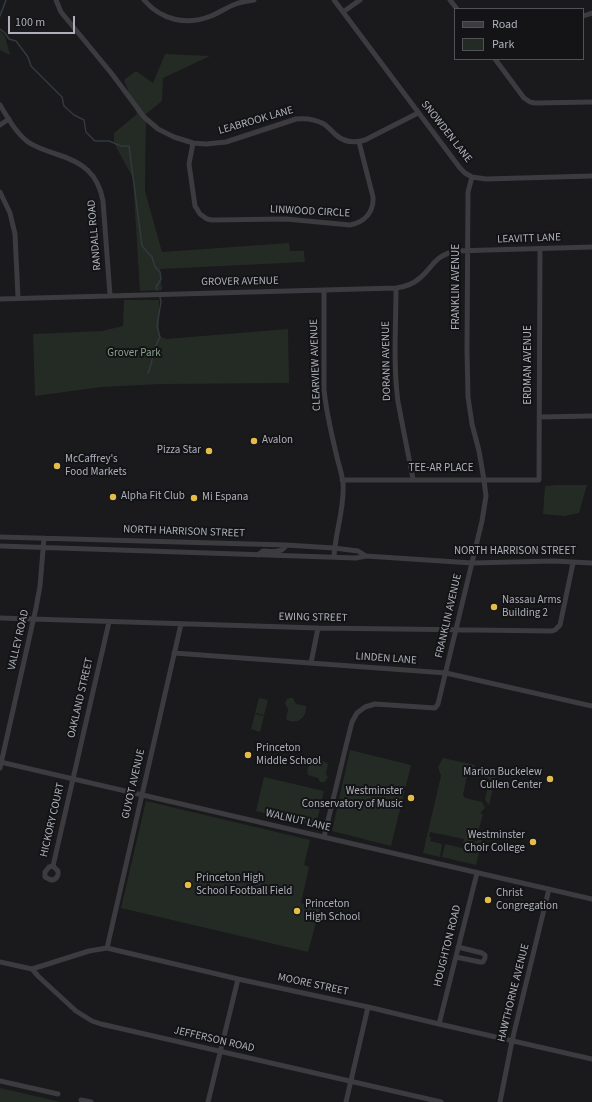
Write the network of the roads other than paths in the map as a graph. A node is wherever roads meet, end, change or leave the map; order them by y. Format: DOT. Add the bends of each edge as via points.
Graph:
graph roads {
  1 [pos="56,0"];
  2 [pos="144,0"];
  3 [pos="254,0"];
  4 [pos="334,0"];
  5 [pos="360,0"];
  6 [pos="450,0"];
  7 [pos="456,8"];
  8 [pos="343,12"];
  9 [pos="496,60"];
  10 [pos="592,102"];
  11 [pos="0,105"];
  12 [pos="418,113"];
  13 [pos="9,119"];
  14 [pos="0,125"];
  15 [pos="192,142"];
  16 [pos="359,142"];
  17 [pos="592,176"];
  18 [pos="472,177"];
  19 [pos="0,192"];
  20 [pos="592,247"];
  21 [pos="540,249"];
  22 [pos="467,251"];
  23 [pos="396,288"];
  24 [pos="324,290"];
  25 [pos="110,295"];
  26 [pos="0,298"];
  27 [pos="18,298"];
  28 [pos="592,416"];
  29 [pos="539,417"];
  30 [pos="414,479"];
  31 [pos="342,480"];
  32 [pos="484,480"];
  33 [pos="539,480"];
  34 [pos="0,537"];
  35 [pos="44,538"];
  36 [pos="230,544"];
  37 [pos="286,545"];
  38 [pos="0,546"];
  39 [pos="306,546"];
  40 [pos="43,547"];
  41 [pos="334,548"];
  42 [pos="243,554"];
  43 [pos="258,555"];
  44 [pos="366,556"];
  45 [pos="310,557"];
  46 [pos="334,557"];
  47 [pos="573,562"];
  48 [pos="472,563"];
  49 [pos="592,563"];
  50 [pos="0,618"];
  51 [pos="34,619"];
  52 [pos="109,622"];
  53 [pos="181,624"];
  54 [pos="318,628"];
  55 [pos="456,630"];
  56 [pos="174,653"];
  57 [pos="311,663"];
  58 [pos="446,673"];
  59 [pos="592,706"];
  60 [pos="0,764"];
  61 [pos="73,779"];
  62 [pos="142,795"];
  63 [pos="324,837"];
  64 [pos="53,866"];
  65 [pos="477,873"];
  66 [pos="550,889"];
  67 [pos="592,898"];
  68 [pos="458,947"];
  69 [pos="107,948"];
  70 [pos="456,957"];
  71 [pos="0,962"];
  72 [pos="32,969"];
  73 [pos="238,979"];
  74 [pos="368,1007"];
  75 [pos="439,1024"];
  76 [pos="512,1041"];
  77 [pos="220,1051"];
  78 [pos="592,1059"];
  79 [pos="0,1081"];
  80 [pos="350,1082"];
  81 [pos="58,1094"];
  82 [pos="81,1100"];
  83 [pos="91,1102"];
  84 [pos="208,1102"];
  85 [pos="346,1102"];
  86 [pos="441,1102"];
  87 [pos="500,1102"];
  1 -- 15 [label="street, LEABROOK LANE" via="61,12 144,117 158,129"];
  2 -- 3 [label="street" via="162,15 191,21"];
  4 -- 8 [label="street, SNOWDEN LANE"];
  5 -- 8 [label="street"];
  6 -- 7 [label="street"];
  8 -- 12 [label="street, SNOWDEN LANE"];
  9 -- 10 [label="street" via="524,98 530,102"];
  11 -- 13 [label="street, RANDALL ROAD"];
  12 -- 16 [label="street"];
  12 -- 18 [label="street, SNOWDEN LANE" via="460,168"];
  13 -- 14 [label="street"];
  13 -- 25 [label="street, RANDALL ROAD" via="28,142 80,163 96,180 103,201"];
  15 -- 16 [label="street, LEABROOK LANE" via="226,142 303,118 323,123 342,139"];
  15 -- 16 [label="street, LINWOOD CIRCLE" via="190,164 194,202 196,210 203,217 212,220 286,218 350,225 360,222 367,216 373,201"];
  17 -- 18 [label="street, SNOWDEN LANE" via="486,179"];
  18 -- 22 [label="street, FRANKLIN AVENUE" via="468,192"];
  19 -- 27 [label="street" via="10,213 15,234"];
  20 -- 21 [label="street, LEAVITT LANE"];
  21 -- 22 [label="street, LEAVITT LANE"];
  21 -- 29 [label="street, ERDMAN AVENUE"];
  22 -- 23 [label="street, GROVER AVENUE" via="455,251 442,256 416,281"];
  22 -- 32 [label="street, FRANKLIN AVENUE" via="468,397"];
  23 -- 24 [label="street, GROVER AVENUE"];
  23 -- 30 [label="street, DORANN AVENUE" via="396,392"];
  24 -- 25 [label="street, GROVER AVENUE"];
  24 -- 31 [label="street, CLEARVIEW AVENUE" via="325,402"];
  25 -- 27 [label="street, GROVER AVENUE"];
  26 -- 27 [label="street, GROVER AVENUE"];
  28 -- 29 [label="street"];
  29 -- 33 [label="street, ERDMAN AVENUE"];
  30 -- 31 [label="street, TEE-AR PLACE"];
  30 -- 32 [label="street, TEE-AR PLACE"];
  31 -- 41 [label="street, CLEARVIEW AVENUE" via="342,501"];
  32 -- 33 [label="street, TEE-AR PLACE"];
  32 -- 48 [label="street, FRANKLIN AVENUE" via="485,505"];
  34 -- 35 [label="street, NORTH HARRISON STREET"];
  35 -- 36 [label="street, NORTH HARRISON STREET"];
  35 -- 40 [label="street, VALLEY ROAD"];
  36 -- 37 [label="street, NORTH HARRISON STREET"];
  36 -- 42 [label="street" via="236,552"];
  37 -- 39 [label="street, NORTH HARRISON STREET"];
  37 -- 43 [label="street" via="281,551 262,551"];
  38 -- 40 [label="street, NORTH HARRISON STREET"];
  39 -- 41 [label="street, NORTH HARRISON STREET"];
  39 -- 45 [label="street"];
  40 -- 42 [label="street, NORTH HARRISON STREET"];
  40 -- 51 [label="street, VALLEY ROAD"];
  41 -- 44 [label="street, NORTH HARRISON STREET"];
  41 -- 46 [label="street, CLEARVIEW AVENUE"];
  42 -- 43 [label="street, NORTH HARRISON STREET"];
  43 -- 45 [label="street, NORTH HARRISON STREET"];
  44 -- 46 [label="street, NORTH HARRISON STREET"];
  44 -- 48 [label="street, NORTH HARRISON STREET"];
  45 -- 46 [label="street, NORTH HARRISON STREET"];
  47 -- 48 [label="street, NORTH HARRISON STREET"];
  47 -- 49 [label="street, NORTH HARRISON STREET"];
  47 -- 55 [label="street, EWING STREET" via="560,625 555,630"];
  48 -- 55 [label="street, FRANKLIN AVENUE"];
  50 -- 51 [label="street, EWING STREET"];
  51 -- 52 [label="street, EWING STREET"];
  51 -- 60 [label="street, VALLEY ROAD"];
  52 -- 53 [label="street, EWING STREET"];
  52 -- 61 [label="street, OAKLAND STREET"];
  53 -- 54 [label="street, EWING STREET"];
  53 -- 56 [label="street, GUYOT AVENUE"];
  54 -- 55 [label="street, EWING STREET"];
  54 -- 57 [label="street"];
  55 -- 58 [label="street, FRANKLIN AVENUE"];
  56 -- 57 [label="street, LINDEN LANE"];
  56 -- 62 [label="street, GUYOT AVENUE"];
  57 -- 58 [label="street, LINDEN LANE"];
  58 -- 59 [label="street, LINDEN LANE"];
  58 -- 63 [label="street, FRANKLIN AVENUE" via="435,708 375,704 365,707 357,714 347,740"];
  60 -- 61 [label="street, WALNUT LANE"];
  61 -- 62 [label="street, WALNUT LANE"];
  61 -- 64 [label="street, HICKORY COURT"];
  62 -- 63 [label="street, WALNUT LANE"];
  62 -- 69 [label="street, GUYOT AVENUE"];
  63 -- 65 [label="street, WALNUT LANE"];
  65 -- 66 [label="street, WALNUT LANE"];
  65 -- 68 [label="street, HOUGHTON ROAD"];
  66 -- 67 [label="street, WALNUT LANE"];
  66 -- 76 [label="street, HAWTHORNE AVENUE"];
  68 -- 70 [label="street, HOUGHTON ROAD"];
  68 -- 70 [label="street" via="482,953 486,958 480,962"];
  69 -- 72 [label="street, MOORE STREET"];
  69 -- 73 [label="street, MOORE STREET"];
  70 -- 75 [label="street, HOUGHTON ROAD"];
  71 -- 72 [label="street"];
  72 -- 77 [label="street, JEFFERSON ROAD" via="76,1011 92,1021"];
  73 -- 74 [label="street, MOORE STREET"];
  73 -- 77 [label="street"];
  74 -- 75 [label="street, MOORE STREET"];
  74 -- 80 [label="street"];
  75 -- 76 [label="street, MOORE STREET"];
  76 -- 78 [label="street, MOORE STREET"];
  76 -- 87 [label="street, HAWTHORNE AVENUE"];
  77 -- 80 [label="street, JEFFERSON ROAD"];
  77 -- 84 [label="street"];
  79 -- 81 [label="street"];
  80 -- 85 [label="street"];
  80 -- 86 [label="street, JEFFERSON ROAD"];
  82 -- 83 [label="street"];
}
